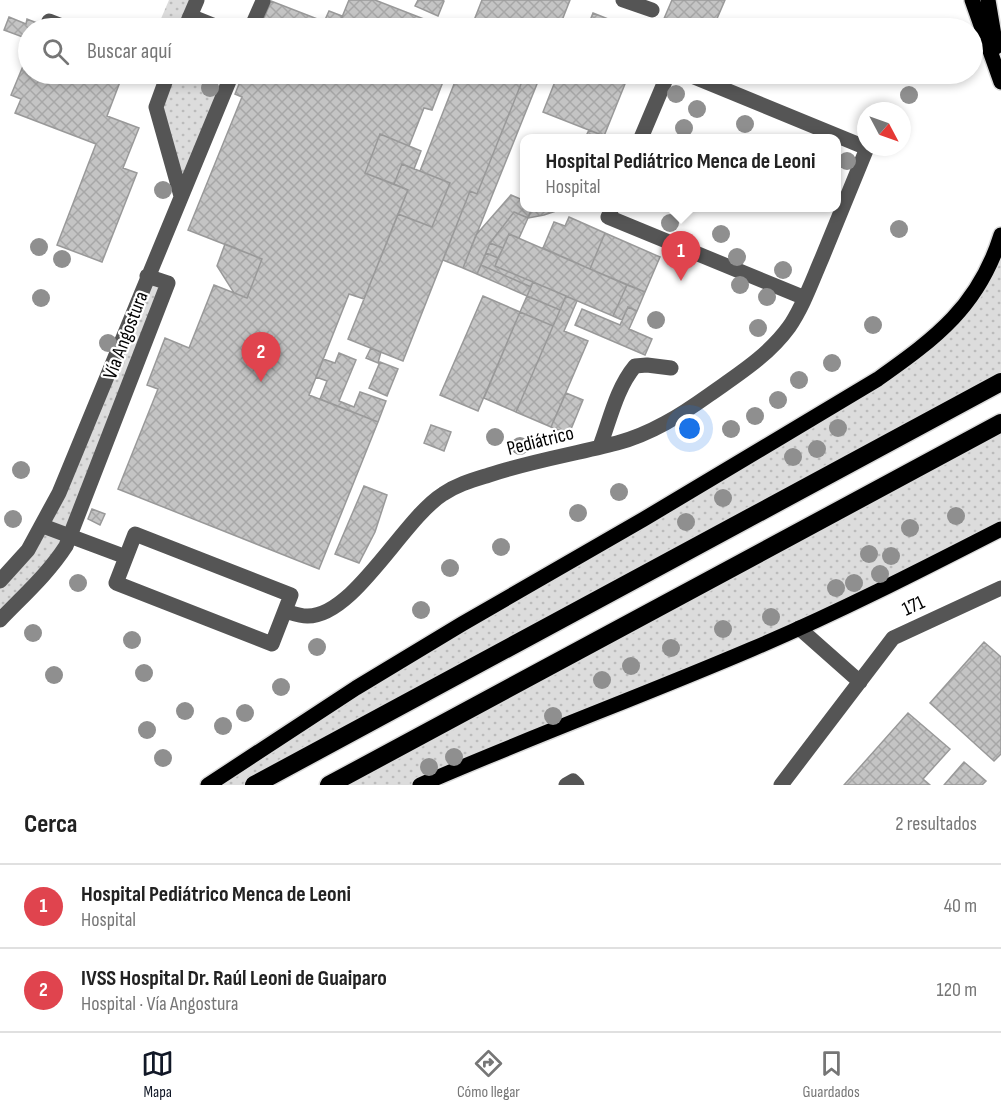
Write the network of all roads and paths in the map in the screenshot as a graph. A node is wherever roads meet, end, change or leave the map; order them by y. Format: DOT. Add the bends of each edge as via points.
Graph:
graph roads {
  1 [pos="196,0"];
  2 [pos="623,0"];
  3 [pos="972,0"];
  4 [pos="988,0"];
  5 [pos="263,1"];
  6 [pos="652,10"];
  7 [pos="189,18"];
  8 [pos="255,18"];
  9 [pos="978,18"];
  10 [pos="983,31"];
  11 [pos="1001,76"];
  12 [pos="1001,82"];
  13 [pos="164,84"];
  14 [pos="228,84"];
  15 [pos="664,84"];
  16 [pos="711,84"];
  17 [pos="643,134"];
  18 [pos="833,134"];
  19 [pos="841,137"];
  20 [pos="181,196"];
  21 [pos="841,211"];
  22 [pos="610,212"];
  23 [pos="841,212"];
  24 [pos="1001,236"];
  25 [pos="147,276"];
  26 [pos="805,298"];
  27 [pos="671,368"];
  28 [pos="1001,382"];
  29 [pos="1001,423"];
  30 [pos="600,446"];
  31 [pos="43,526"];
  32 [pos="1001,529"];
  33 [pos="70,536"];
  34 [pos="126,557"];
  35 [pos="0,581"];
  36 [pos="1001,588"];
  37 [pos="285,611"];
  38 [pos="0,620"];
  39 [pos="799,628"];
  40 [pos="860,682"];
  41 [pos="208,785"];
  42 [pos="254,785"];
  43 [pos="329,785"];
  44 [pos="420,785"];
  45 [pos="566,785"];
  46 [pos="578,785"];
  47 [pos="781,785"];
  1 -- 7 [label="street"];
  2 -- 6 [label="street"];
  3 -- 9 [label="main road"];
  4 -- 11 [label="main road"];
  5 -- 8 [label="street"];
  10 -- 12 [label="main road"];
  13 -- 20 [label="street" via="156,107"];
  14 -- 20 [label="street"];
  15 -- 17 [label="street"];
  16 -- 18 [label="street, Pediátrico"];
  19 -- 21 [label="street, Pediátrico" via="867,148"];
  20 -- 25 [label="street"];
  22 -- 26 [label="street" via="608,217"];
  23 -- 26 [label="street, Pediátrico"];
  24 -- 41 [label="main road" via="973,297 914,353 878,379 395,665"];
  25 -- 31 [label="street, Vía Angostura"];
  25 -- 33 [label="street, Vía Angostura" via="168,283"];
  26 -- 30 [label="street, Pediátrico" via="774,344 687,411 654,430"];
  27 -- 30 [label="street" via="634,366 620,391"];
  28 -- 42 [label="highway"];
  29 -- 43 [label="highway"];
  30 -- 37 [label="street, Pediátrico" via="458,485 421,514 340,605 307,616"];
  31 -- 33 [label="street"];
  31 -- 35 [label="street, Vía Angostura"];
  32 -- 39 [label="main road"];
  33 -- 34 [label="street"];
  33 -- 38 [label="street, Vía Angostura" via="56,562"];
  34 -- 37 [label="street" via="135,534 291,595"];
  34 -- 37 [label="street" via="116,583 272,644"];
  36 -- 40 [label="street, 171" via="893,638"];
  39 -- 40 [label="street"];
  39 -- 44 [label="main road"];
  40 -- 47 [label="street, 171"];
  45 -- 46 [label="street" via="573,781"];
}
